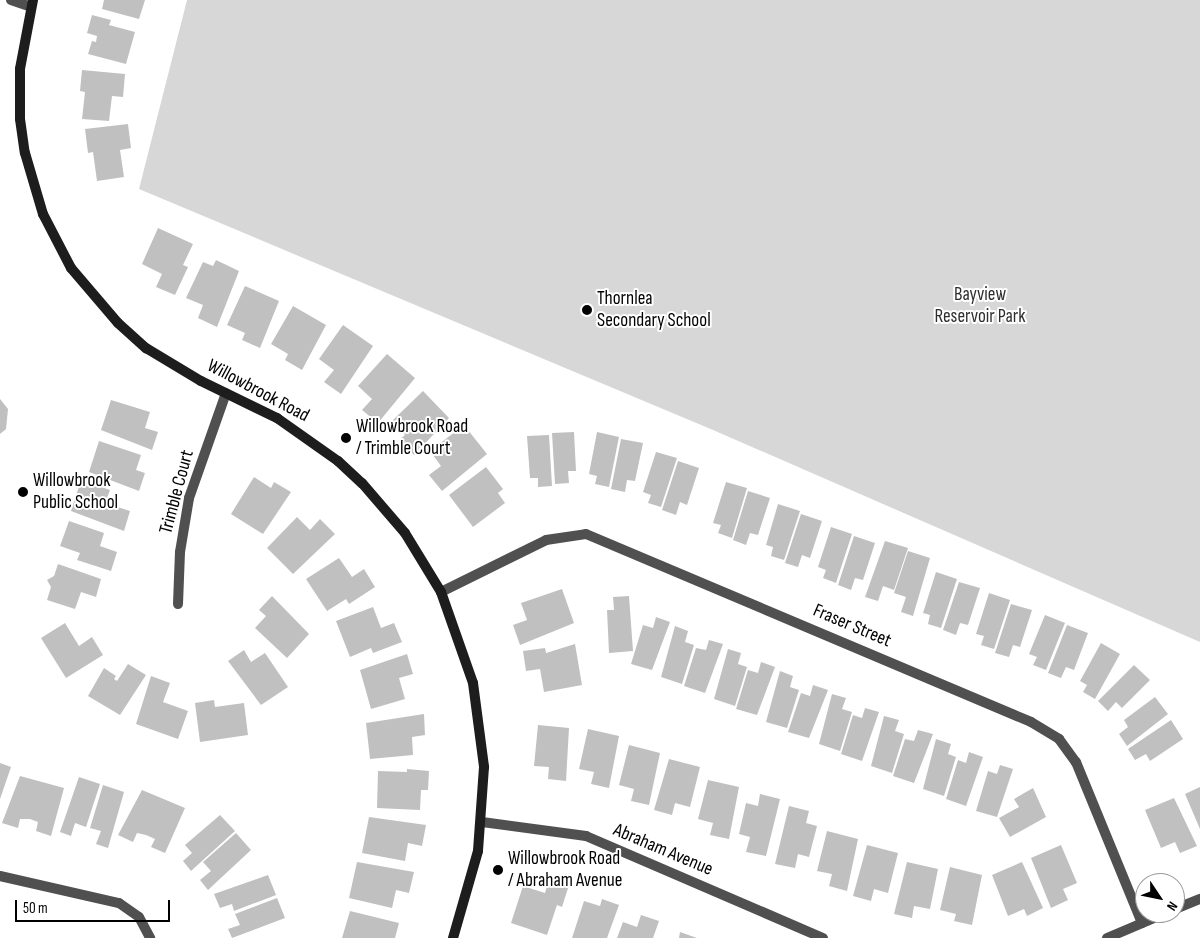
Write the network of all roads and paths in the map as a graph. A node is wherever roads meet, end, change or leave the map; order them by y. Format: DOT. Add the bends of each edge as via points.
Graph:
graph roads {
  1 [pos="11,0"];
  2 [pos="32,3"];
  3 [pos="226,393"];
  4 [pos="442,592"];
  5 [pos="178,604"];
  6 [pos="482,822"];
  7 [pos="0,876"];
  8 [pos="1200,899"];
  9 [pos="1185,905"];
  10 [pos="1135,906"];
  11 [pos="1142,923"];
  12 [pos="150,938"];
  13 [pos="453,938"];
  14 [pos="823,938"];
  15 [pos="1107,938"];
  1 -- 2 [label="street"];
  2 -- 3 [label="street, Willowbrook Road" via="20,69 20,119 33,186 54,239 84,286 118,323 177,368"];
  3 -- 4 [label="street, Willowbrook Road" via="298,431 362,483 405,533"];
  3 -- 5 [label="street, Trimble Court" via="189,498 180,552"];
  4 -- 6 [label="street, Willowbrook Road" via="465,655 479,713 484,767"];
  4 -- 10 [label="street, Fraser Street" via="546,540 586,534 1032,722 1059,740 1076,762"];
  6 -- 13 [label="street, Willowbrook Road" via="470,882"];
  6 -- 14 [label="street, Abraham Avenue" via="586,836"];
  7 -- 12 [label="street" via="119,903 139,916"];
  8 -- 9 [label="street"];
  11 -- 15 [label="street"];
}
